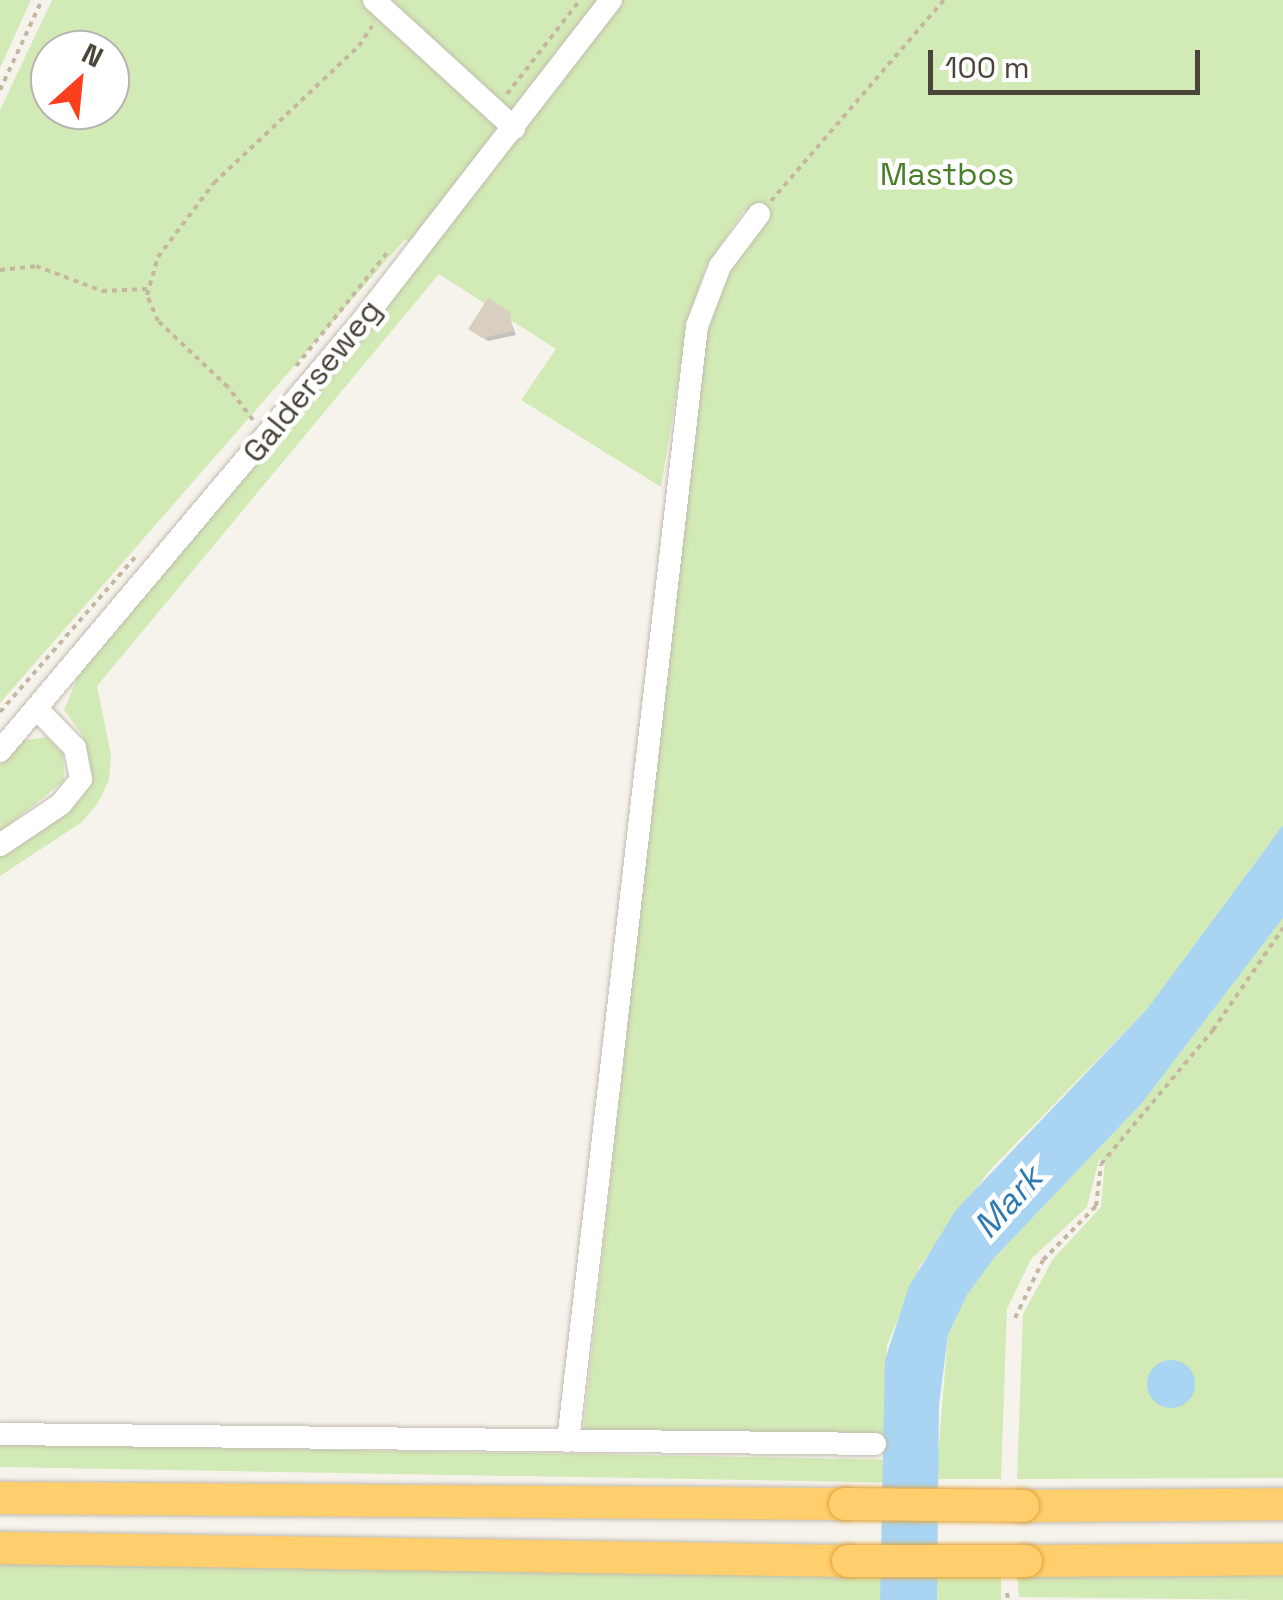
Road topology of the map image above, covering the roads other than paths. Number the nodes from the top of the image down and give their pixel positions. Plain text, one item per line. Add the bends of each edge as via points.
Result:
1 (610, 0) edge
2 (378, 4) edge
3 (514, 128) junction
4 (759, 214) road end
5 (36, 709) junction
6 (0, 751) edge
7 (0, 846) edge
8 (0, 1434) edge
9 (568, 1441) junction
10 (875, 1444) dead end
11 (0, 1498) edge
12 (1283, 1504) edge
13 (0, 1548) edge
14 (1283, 1559) edge

1 - 3 street, Galderseweg
2 - 3 street
3 - 5 street, Galderseweg via 347,340
4 - 9 street via 720,266 697,326
5 - 6 street, Galderseweg
5 - 7 street via 75,748 81,780 61,804
8 - 9 street
9 - 10 street
11 - 12 highway, bridge
13 - 14 highway, bridge via 848,1561

